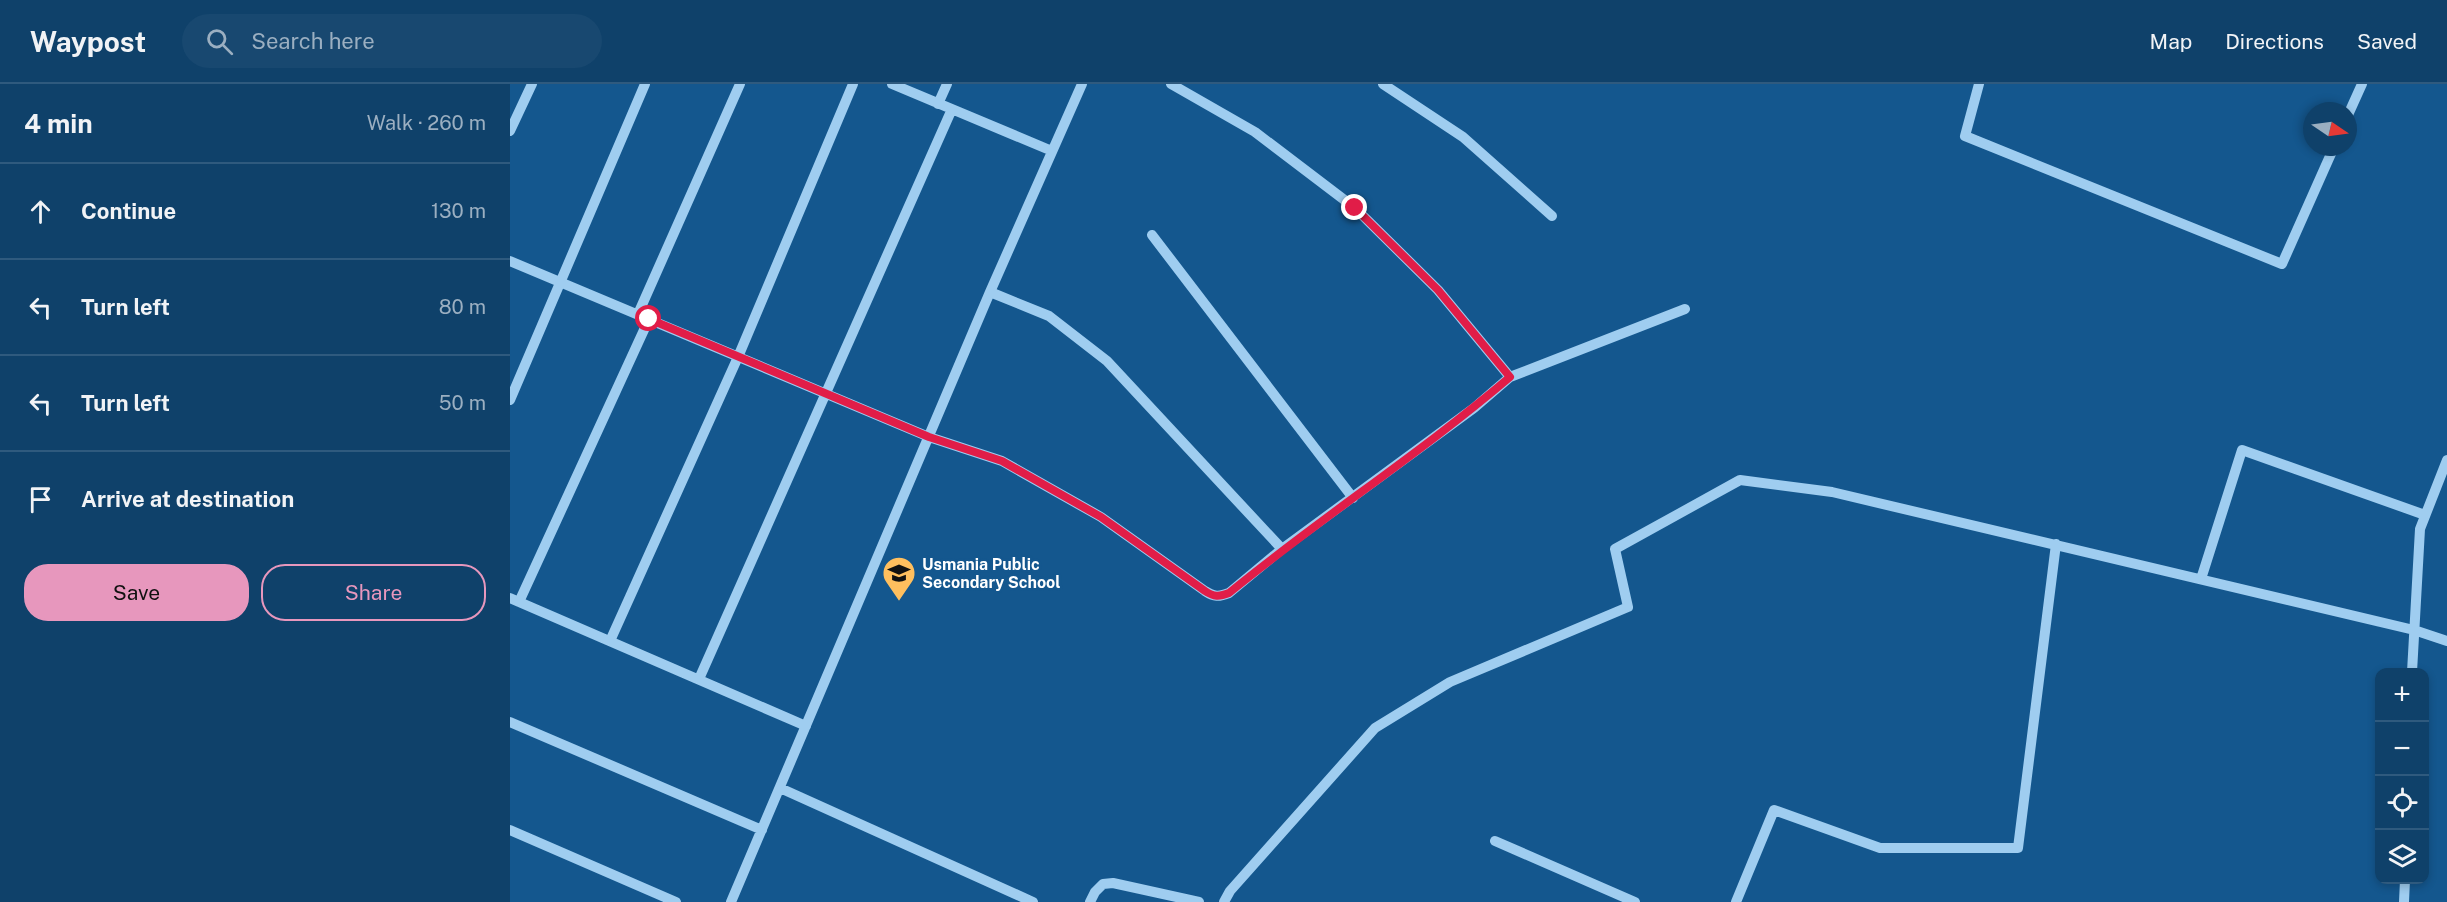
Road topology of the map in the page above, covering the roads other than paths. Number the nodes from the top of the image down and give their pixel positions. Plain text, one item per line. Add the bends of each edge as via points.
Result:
1 (532, 84) edge
2 (645, 84) edge
3 (740, 84) edge
4 (853, 84) edge
5 (892, 84) edge
6 (947, 84) edge
7 (1082, 84) edge
8 (1171, 84) edge
9 (1383, 84) edge
10 (1979, 84) edge
11 (2362, 84) edge
12 (2354, 102) edge
13 (938, 104) junction
14 (952, 109) junction
15 (510, 131) edge
16 (1053, 151) junction
17 (2330, 156) edge
18 (1552, 216) dead end
19 (1152, 235) dead end
20 (510, 261) edge
21 (560, 282) junction
22 (990, 292) junction
23 (1685, 309) dead end
24 (643, 317) junction
25 (738, 357) junction
26 (1510, 377) junction
27 (825, 393) junction
28 (510, 400) edge
29 (929, 437) junction
30 (2447, 460) edge
31 (1353, 498) junction
32 (2425, 515) junction
33 (2056, 544) junction
34 (1282, 549) junction
35 (2201, 579) junction
36 (515, 600) edge
37 (2414, 630) junction
38 (610, 641) junction
39 (2447, 641) edge
40 (2412, 668) edge
41 (699, 679) junction
42 (510, 722) edge
43 (806, 726) junction
44 (780, 788) junction
45 (510, 830) edge
46 (762, 830) junction
47 (1495, 841) dead end
48 (2405, 884) edge
49 (676, 902) edge
50 (731, 902) edge
51 (1033, 902) edge
52 (1090, 902) edge
53 (1199, 902) edge
54 (1224, 902) edge
55 (1635, 902) edge
56 (1736, 902) edge
57 (2404, 902) edge

1 - 15 street
2 - 21 street
3 - 24 street
4 - 25 street
5 - 13 street
6 - 13 street
7 - 16 street
8 - 26 street via 1255,132 1355,208 1438,290
9 - 18 street via 1463,137
10 - 17 street via 1965,136 2282,264
11 - 12 street
13 - 14 street
14 - 16 street
14 - 27 street
16 - 22 street
19 - 31 street
20 - 21 street
21 - 24 street
21 - 28 street
22 - 29 street
22 - 34 street via 1050,316 1107,361
23 - 26 street
24 - 25 street
24 - 36 street
25 - 27 street
25 - 38 street
26 - 31 street
27 - 29 street
27 - 41 street
29 - 34 street via 1002,461 1101,517 1213,596 1229,593
29 - 43 street
30 - 32 street
31 - 34 street
32 - 35 street via 2242,450
32 - 37 street via 2420,529
33 - 35 street
33 - 54 street via 1832,492 1740,480 1615,549 1628,607 1450,682 1375,728
33 - 56 street via 2018,848 1880,848 1774,810
35 - 37 street
36 - 38 street
37 - 39 street
37 - 40 street
38 - 41 street
41 - 43 street
42 - 46 street
43 - 44 street
44 - 46 street
44 - 51 street
45 - 49 street
46 - 50 street
47 - 55 street
48 - 57 street
52 - 53 street via 1103,884 1113,883

